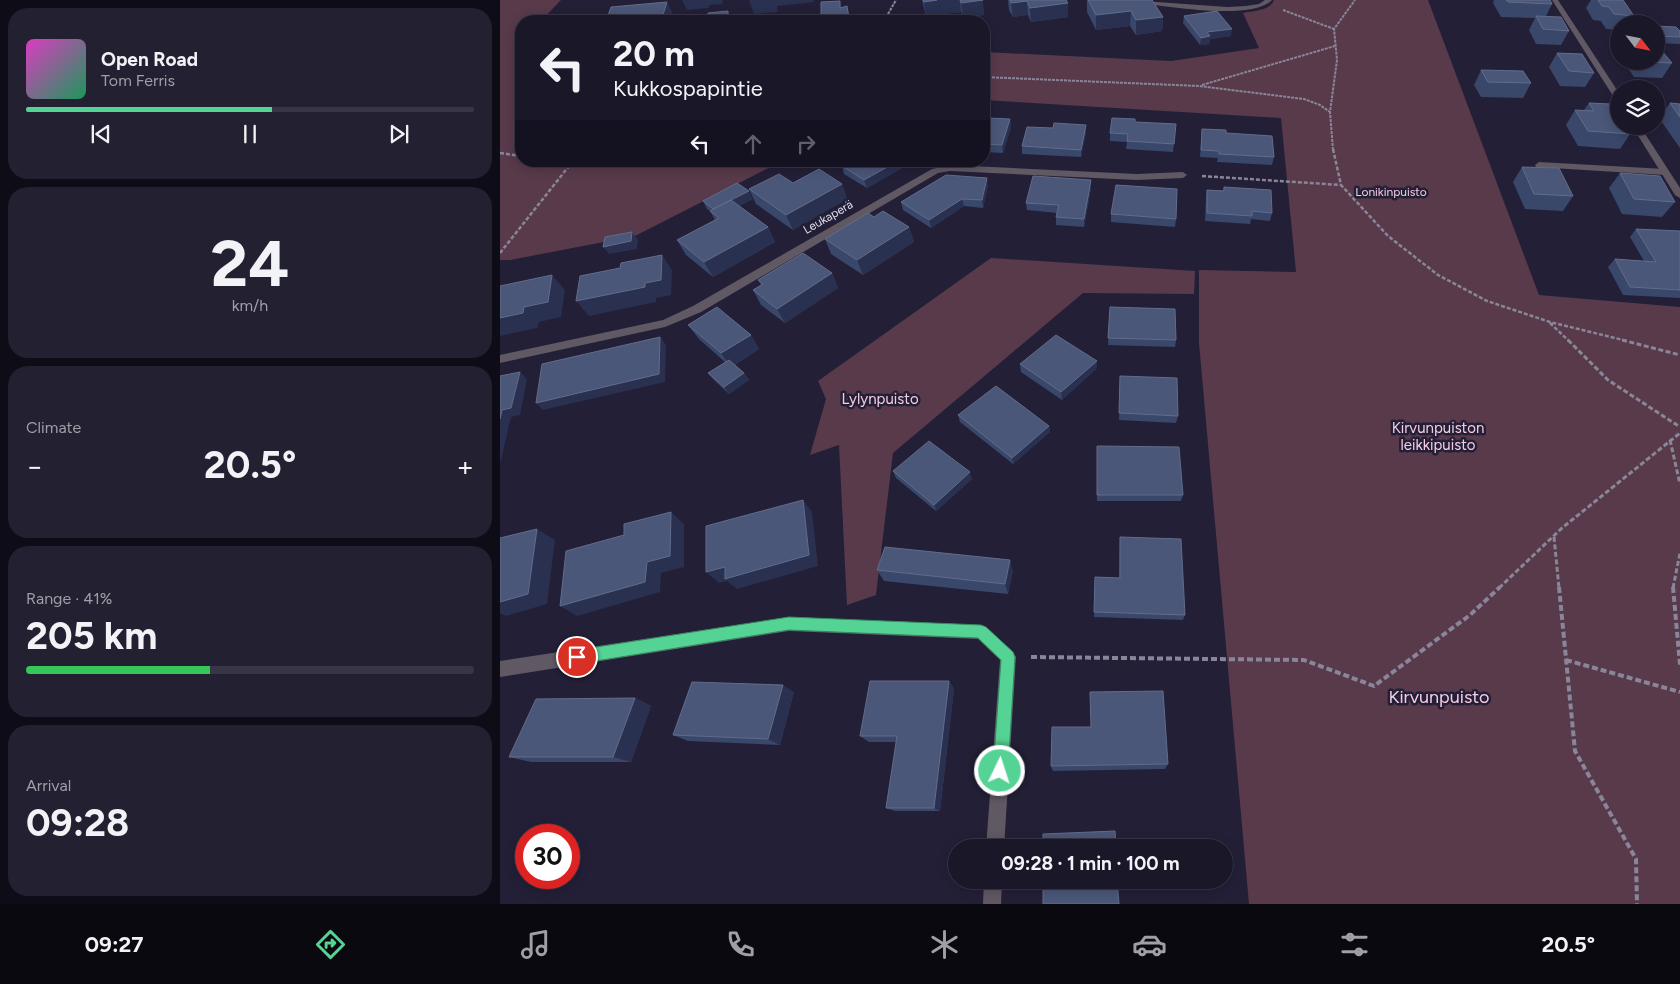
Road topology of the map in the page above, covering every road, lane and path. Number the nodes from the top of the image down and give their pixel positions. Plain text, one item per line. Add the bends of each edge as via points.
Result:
1 (896, 0) edge
2 (1131, 0) edge
3 (1355, 0) edge
4 (1555, 0) edge
5 (1268, 2) edge
6 (887, 15) edge
7 (1334, 29) junction
8 (1335, 46) junction
9 (990, 77) edge
10 (1610, 85) edge
11 (1199, 86) junction
12 (1330, 112) junction
13 (1642, 135) edge
14 (500, 153) edge
15 (515, 155) edge
16 (1539, 165) edge
17 (567, 167) edge
18 (1183, 175) joint
19 (1667, 175) junction
20 (1680, 179) edge
21 (1341, 185) junction
22 (1680, 195) edge
23 (500, 253) edge
24 (1550, 322) junction
25 (1680, 355) edge
26 (500, 359) edge
27 (1680, 427) edge
28 (1680, 433) edge
29 (1670, 440) junction
30 (1680, 484) edge
31 (1554, 536) junction
32 (1680, 553) edge
33 (1008, 657) junction
34 (1566, 660) junction
35 (1680, 665) edge
36 (500, 668) edge
37 (1680, 692) edge
38 (997, 839) edge
39 (993, 889) edge
40 (992, 904) edge
41 (1637, 904) edge

1 - 6 path
2 - 5 street via 1234,10 1261,7
3 - 7 path
4 - 10 street
5 - 7 path
7 - 8 path
8 - 11 path
8 - 12 path via 1337,60
9 - 11 path
11 - 12 path via 1304,99
12 - 21 path via 1331,142
13 - 19 street
14 - 15 path
16 - 19 street
17 - 23 path
18 - 21 path
18 - 26 street, Leukaperä via 1137,177 950,168 936,171 673,320
19 - 20 street
19 - 22 street
21 - 24 path via 1388,236 1438,274 1487,301
24 - 25 path
24 - 27 path via 1608,380
28 - 29 path
29 - 30 path
29 - 31 path
31 - 33 path via 1470,615 1374,686 1304,660
31 - 34 path
32 - 35 path via 1673,587
33 - 36 street via 981,632 789,624
33 - 38 street
34 - 37 path
34 - 41 path via 1575,750 1636,859
39 - 40 street

